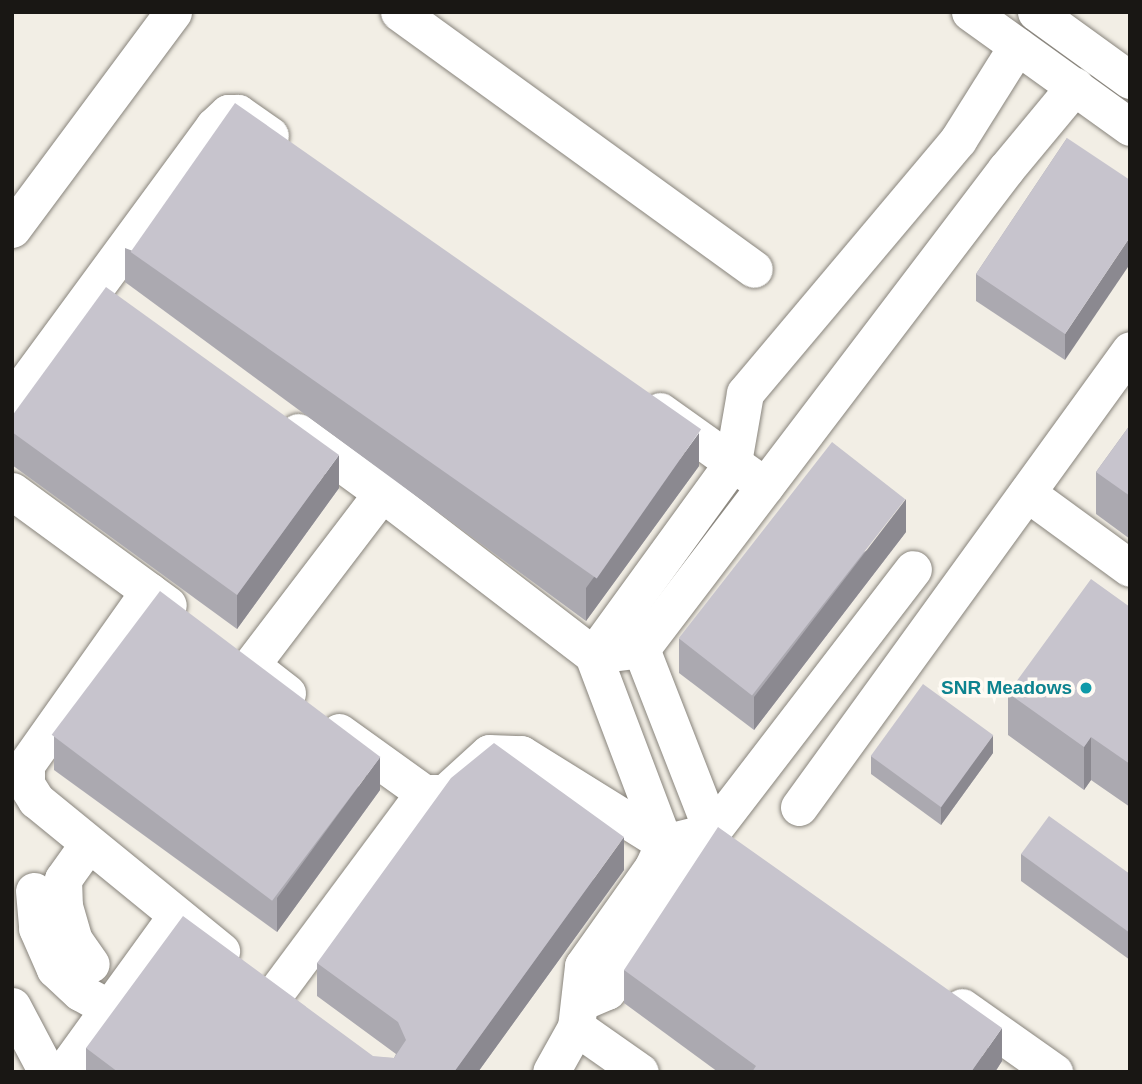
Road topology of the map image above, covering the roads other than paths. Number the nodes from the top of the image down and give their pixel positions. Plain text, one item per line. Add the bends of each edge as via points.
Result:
1 (173, 12) edge
2 (399, 12) edge
3 (970, 12) edge
4 (1036, 12) edge
5 (1017, 46) junction
6 (1130, 80) edge
7 (1075, 86) junction
8 (1130, 127) edge
9 (299, 156) edge
10 (24, 188) edge
11 (12, 229) edge
12 (754, 269) dead end
13 (95, 286) junction
14 (128, 310) edge
15 (1130, 350) edge
16 (630, 390) edge
17 (12, 401) edge
18 (272, 413) edge
19 (733, 463) junction
20 (765, 486) junction
21 (12, 491) edge
22 (382, 493) junction
23 (1027, 493) junction
24 (1130, 568) edge
25 (913, 569) dead end
26 (149, 591) junction
27 (641, 649) junction
28 (593, 655) junction
29 (251, 665) junction
30 (424, 793) junction
31 (799, 807) dead end
32 (712, 831) junction
33 (664, 843) junction
34 (88, 844) junction
35 (746, 855) edge
36 (34, 891) dead end
37 (175, 917) junction
38 (91, 964) dead end
39 (929, 984) edge
40 (276, 992) junction
41 (12, 1006) edge
42 (110, 1008) junction
43 (578, 1015) junction
44 (309, 1016) edge
45 (47, 1072) edge
46 (63, 1072) edge
47 (551, 1072) edge
48 (603, 1072) edge
49 (640, 1072) edge
50 (1055, 1072) edge

1 - 10 street
2 - 12 street
3 - 5 street
4 - 6 street
5 - 7 street
5 - 19 street via 958,141 746,393
7 - 8 street
7 - 20 street via 1006,169
9 - 13 street via 238,113 228,113 187,160
10 - 11 street
13 - 14 street
13 - 17 street
15 - 23 street
16 - 19 street
18 - 22 street
19 - 20 street
19 - 28 street
20 - 27 street
21 - 26 street
22 - 28 street
22 - 29 street
23 - 24 street
23 - 31 street
25 - 32 street
26 - 29 street
26 - 34 street via 26,765 26,784 36,800
27 - 28 street
27 - 32 street
28 - 33 street
29 - 30 street
30 - 33 street via 445,793 489,753 521,754
30 - 40 street
32 - 33 street
32 - 35 street
32 - 43 street via 607,991
33 - 43 street via 653,867 583,967
34 - 37 street
34 - 38 street via 63,879 64,905 74,940
36 - 42 street via 37,928 55,970 80,992
37 - 40 street
37 - 42 street
39 - 50 street
40 - 44 street
41 - 45 street
42 - 46 street
43 - 47 street
43 - 48 street
43 - 49 street

